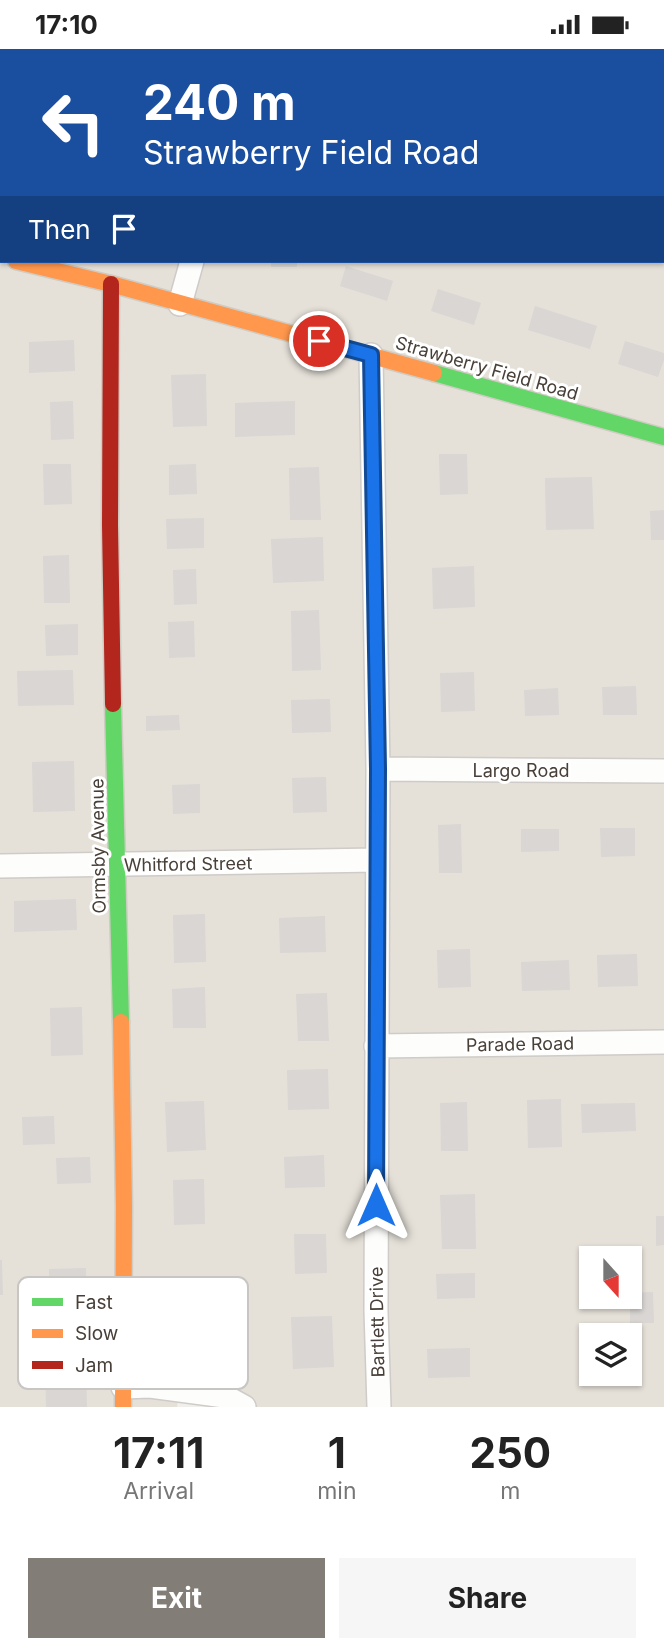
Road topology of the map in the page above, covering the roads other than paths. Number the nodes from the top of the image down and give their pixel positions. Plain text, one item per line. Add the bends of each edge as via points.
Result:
1 (23, 263) edge
2 (191, 263) edge
3 (111, 284) junction
4 (180, 304) junction
5 (371, 355) junction
6 (664, 436) edge
7 (378, 769) junction
8 (664, 771) edge
9 (377, 860) junction
10 (118, 865) junction
11 (0, 866) edge
12 (664, 1042) edge
13 (376, 1045) junction
14 (123, 1277) edge
15 (143, 1389) edge
16 (172, 1389) edge
17 (123, 1397) edge
18 (244, 1407) edge
19 (379, 1407) edge

1 - 3 street, Strawberry Field Road
2 - 4 street
3 - 4 street, Strawberry Field Road
3 - 10 street, Ormsby Avenue via 111,604
4 - 5 street, Strawberry Field Road
5 - 6 street, Strawberry Field Road
5 - 7 street, Bartlett Drive
7 - 8 street, Largo Road
7 - 9 street, Bartlett Drive
9 - 10 street, Whitford Street
9 - 13 street, Bartlett Drive
10 - 11 street, Whitford Street
10 - 14 street, Ormsby Avenue
12 - 13 street, Parade Road
13 - 19 street, Bartlett Drive
15 - 17 street
16 - 18 street via 224,1396

